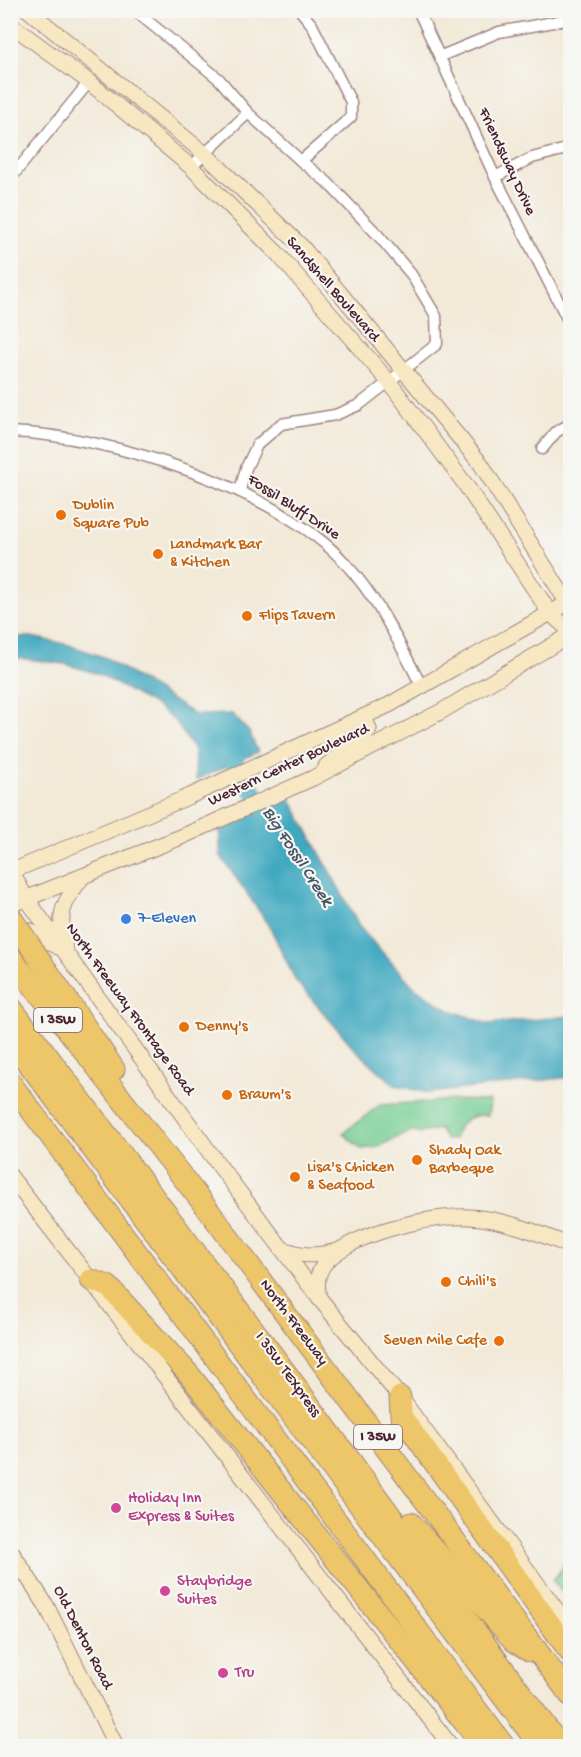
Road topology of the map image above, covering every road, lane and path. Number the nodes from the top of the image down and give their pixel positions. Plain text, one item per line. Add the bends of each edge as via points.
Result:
1 (28, 10) edge
2 (135, 10) edge
3 (300, 10) edge
4 (418, 10) edge
5 (550, 16) edge
6 (570, 19) edge
7 (10, 24) edge
8 (441, 56) junction
9 (89, 82) junction
10 (248, 113) junction
11 (570, 148) edge
12 (205, 154) junction
13 (10, 159) edge
14 (301, 161) junction
15 (21, 166) junction
16 (191, 167) junction
17 (495, 177) junction
18 (10, 179) edge
19 (570, 324) edge
20 (404, 372) junction
21 (390, 383) junction
22 (570, 424) edge
23 (10, 432) edge
24 (542, 449) dead end
25 (240, 490) junction
26 (569, 604) edge
27 (550, 613) junction
28 (570, 633) edge
29 (422, 687) junction
30 (364, 717) junction
31 (313, 778) junction
32 (11, 871) edge
33 (83, 876) junction
34 (26, 898) junction
35 (10, 905) edge
36 (10, 916) edge
37 (10, 930) edge
38 (66, 951) junction
39 (14, 961) edge
40 (10, 1006) edge
41 (10, 1039) edge
42 (10, 1082) edge
43 (10, 1102) edge
44 (60, 1149) junction
45 (10, 1176) edge
46 (209, 1211) junction
47 (570, 1246) edge
48 (283, 1249) junction
49 (343, 1249) junction
50 (91, 1280) junction
51 (319, 1298) junction
52 (275, 1359) junction
53 (400, 1397) junction
54 (10, 1550) edge
55 (570, 1628) edge
56 (570, 1652) edge
57 (548, 1663) junction
58 (570, 1695) edge
59 (116, 1746) edge
60 (451, 1746) edge
61 (483, 1746) edge
62 (504, 1746) edge
63 (540, 1746) edge
64 (560, 1746) edge

1 - 12 main road, Sandshell Boulevard
2 - 10 street via 219,79
3 - 14 street via 312,25 351,102 351,117
4 - 8 street, Friendsway Drive
5 - 6 street
5 - 8 street
7 - 9 main road, Sandshell Boulevard
8 - 17 street, Friendsway Drive
9 - 15 street
9 - 16 main road, Sandshell Boulevard
10 - 12 street
10 - 14 street
11 - 17 street via 532,158
12 - 16 street
12 - 20 main road, Sandshell Boulevard via 302,248
13 - 15 street
14 - 20 street via 377,234 411,274 436,316 436,344
15 - 18 street
16 - 21 main road, Sandshell Boulevard via 278,254
17 - 19 street, Friendsway Drive
20 - 21 street
20 - 26 main road, Sandshell Boulevard via 481,464
21 - 25 street via 347,411 281,424 257,445
21 - 27 main road, Sandshell Boulevard via 465,484
22 - 24 street via 556,432
23 - 25 street, Fossil Bluff Drive via 101,444
25 - 29 street, Fossil Bluff Drive via 321,541 344,561 381,608
26 - 27 main road, Western Center Boulevard
27 - 28 main road, Sandshell Boulevard
27 - 29 main road, Western Center Boulevard
28 - 31 main road, Western Center Boulevard via 442,711
29 - 30 main road, Western Center Boulevard
30 - 31 main road via 367,734 341,751
30 - 32 main road, Western Center Boulevard
31 - 33 main road, Western Center Boulevard
32 - 34 main road
33 - 34 main road, Western Center Boulevard
33 - 38 main road via 65,901 60,920
34 - 35 main road, Western Center Boulevard
34 - 38 main road, North Freeway Frontage Road
36 - 46 highway, bridge via 113,1069 195,1178
37 - 38 main road via 31,931
38 - 48 main road, North Freeway Frontage Road
39 - 46 highway, North Freeway / I 35W
40 - 52 highway, I 35W TEXpress
41 - 63 highway, I 35W TEXpress
42 - 44 highway
43 - 44 highway via 39,1135
44 - 62 highway
45 - 50 main road
46 - 57 highway, North Freeway / I 35W
47 - 49 main road via 532,1231 471,1217 404,1224
48 - 49 main road via 314,1256
48 - 51 main road
49 - 51 main road via 320,1271
50 - 60 main road
50 - 61 highway via 108,1286 188,1373
51 - 53 main road
52 - 57 highway via 514,1641
52 - 64 highway, I 35W TEXpress
53 - 55 main road
53 - 56 highway via 401,1416
54 - 59 main road, Old Denton Road via 46,1605
57 - 58 highway, North Freeway / I 35W

